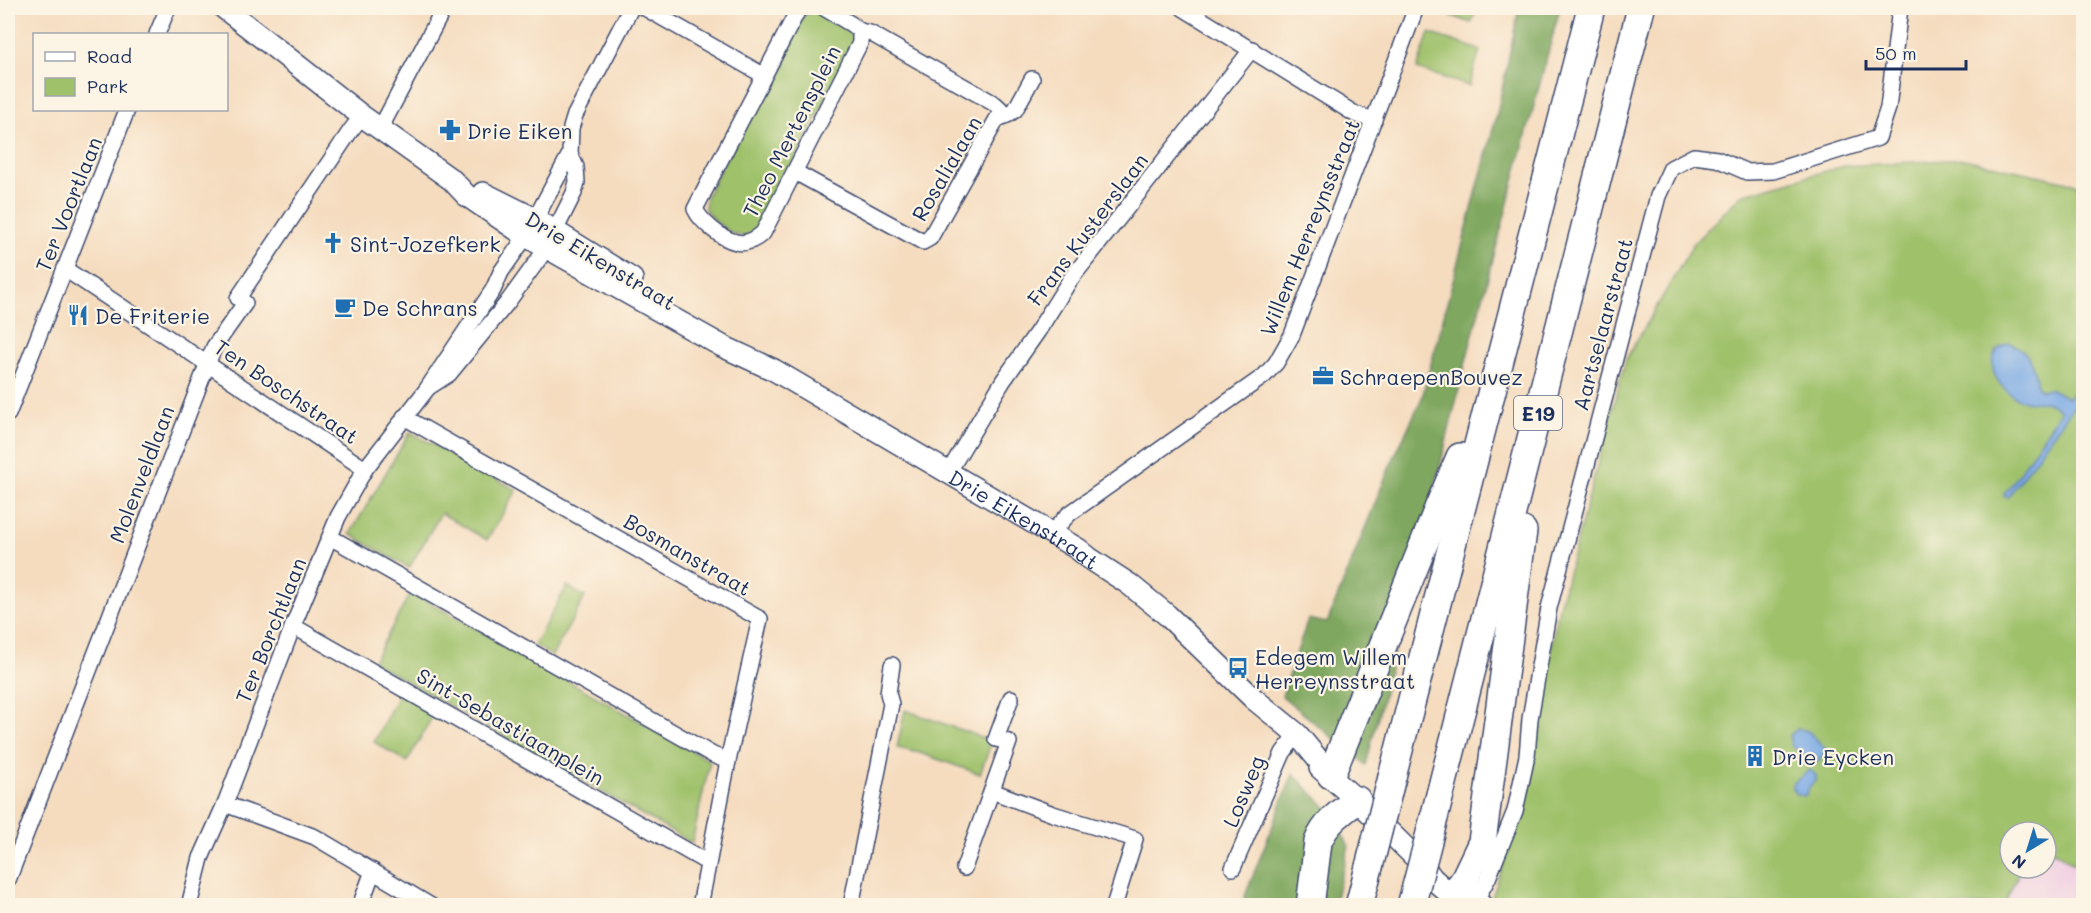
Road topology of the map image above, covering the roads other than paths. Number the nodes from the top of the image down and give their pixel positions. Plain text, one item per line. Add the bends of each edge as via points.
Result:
1 (168, 8) edge
2 (224, 8) edge
3 (444, 8) edge
4 (631, 8) edge
5 (645, 8) edge
6 (802, 8) edge
7 (824, 8) edge
8 (1183, 8) edge
9 (1416, 8) edge
10 (1590, 8) edge
11 (1641, 8) edge
12 (1900, 8) edge
13 (860, 32) junction
14 (157, 33) edge
15 (1252, 49) junction
16 (763, 75) junction
17 (1032, 79) dead end
18 (127, 111) edge
19 (1007, 115) junction
20 (362, 116) junction
21 (1374, 120) junction
22 (380, 129) junction
23 (570, 154) junction
24 (795, 172) junction
25 (531, 227) junction
26 (551, 240) junction
27 (64, 269) junction
28 (207, 363) junction
29 (1492, 385) junction
30 (427, 389) junction
31 (8, 414) edge
32 (1538, 414) junction
33 (404, 417) junction
34 (366, 469) junction
35 (948, 473) junction
36 (1050, 534) junction
37 (330, 537) junction
38 (293, 626) junction
39 (892, 665) dead end
40 (1011, 698) dead end
41 (1292, 739) junction
42 (728, 761) junction
43 (1331, 775) junction
44 (993, 791) junction
45 (1357, 800) junction
46 (225, 804) junction
47 (708, 862) junction
48 (964, 868) dead end
49 (1233, 868) dead end
50 (373, 871) junction
51 (8, 880) edge
52 (1467, 899) edge
53 (189, 906) edge
54 (360, 906) edge
55 (431, 906) edge
56 (700, 906) edge
57 (851, 906) edge
58 (1114, 906) edge
59 (1310, 906) edge
60 (1359, 906) edge
61 (1411, 906) edge

1 - 14 street
2 - 20 street, Drie Eikenstraat
3 - 22 street
4 - 23 street via 575,115
5 - 16 street
6 - 16 street, Theo Mertensplein
7 - 13 street, Theo Mertensplein
8 - 15 street
9 - 21 street, Willem Herreynsstraat
10 - 29 highway, E19
11 - 32 highway, E19
12 - 52 street, Aartselaarstraat via 1888,108 1878,138 1773,171 1747,172 1717,159 1694,156 1671,168 1658,196 1549,608 1515,811 1488,878
13 - 19 street, Rosalialaan via 870,33 995,104
13 - 24 street, Theo Mertensplein via 860,43
15 - 21 street via 1355,114
15 - 35 street, Frans Kusterslaan via 1070,280
16 - 24 street, Theo Mertensplein via 695,209 701,220 721,235 737,243 753,241 763,233
17 - 19 street, Rosalialaan via 1015,110
18 - 27 street, Ter Voortlaan
19 - 24 street, Rosalialaan via 997,119 930,238 923,242
20 - 22 street, Drie Eikenstraat
20 - 28 street, Molenveldlaan via 238,298 245,303
21 - 36 street, Willem Herreynsstraat via 1292,335 1276,363 1203,421 1069,514
22 - 25 street, Drie Eikenstraat via 452,180 471,186
23 - 25 street, Ter Borchtlaan
23 - 26 street, Ter Borchtlaan via 577,182
25 - 26 street, Drie Eikenstraat
25 - 30 street, Ter Borchtlaan
26 - 30 street, Ter Borchtlaan via 507,303 449,374
26 - 35 street, Drie Eikenstraat via 617,270 723,332 774,370
27 - 28 street, Ten Boschstraat
27 - 31 street, Ter Voortlaan
28 - 34 street, Ten Boschstraat
28 - 51 street, Molenveldlaan
29 - 43 highway
29 - 60 highway, E19, bridge
30 - 33 street, Ter Borchtlaan
32 - 52 highway via 1482,842
32 - 61 highway, E19, bridge
33 - 34 street, Ter Borchtlaan
33 - 42 street, Bosmanstraat via 760,619
34 - 37 street, Ter Borchtlaan
35 - 36 street, Drie Eikenstraat
36 - 41 street, Drie Eikenstraat via 1130,584 1167,615
37 - 38 street, Ter Borchtlaan
37 - 42 street
38 - 46 street, Ter Borchtlaan
38 - 47 street, Sint-Sebastiaanplein
39 - 57 street via 888,693 891,704
40 - 44 street via 996,738 1009,742
41 - 43 street, Drie Eikenstraat
41 - 49 street, Losweg
42 - 47 street, Bosmanstraat
43 - 45 street, Drie Eikenstraat
44 - 48 street
44 - 58 street via 1135,839
45 - 52 street, Drie Eikenstraat via 1423,865 1437,869
45 - 59 highway via 1321,832
46 - 50 street via 315,837
46 - 53 street, Ter Borchtlaan via 201,858
47 - 56 street, Bosmanstraat
50 - 54 street
50 - 55 street

